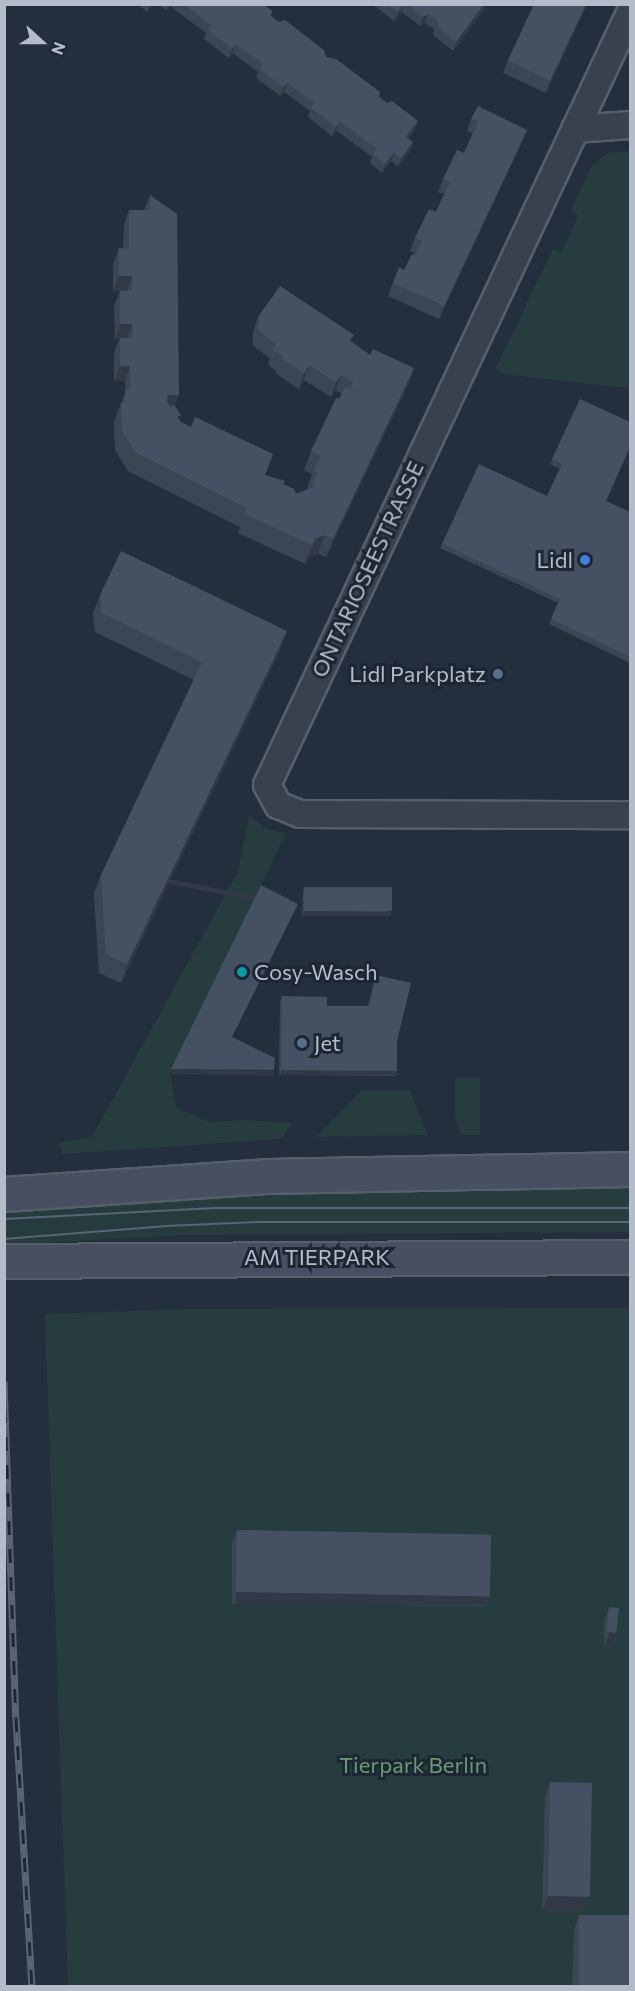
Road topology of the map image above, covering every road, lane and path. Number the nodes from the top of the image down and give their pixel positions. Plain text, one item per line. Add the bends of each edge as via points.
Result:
1 (630, 13) edge
2 (630, 125) edge
3 (575, 129) junction
4 (630, 815) edge
5 (630, 1169) edge
6 (4, 1194) edge
7 (630, 1257) edge
8 (4, 1261) edge

1 - 3 street, ONTARIOSEESTRASSE
2 - 3 street
3 - 4 street, ONTARIOSEESTRASSE via 267,785 278,805 300,814
5 - 6 main road via 269,1176
7 - 8 main road, AM TIERPARK

